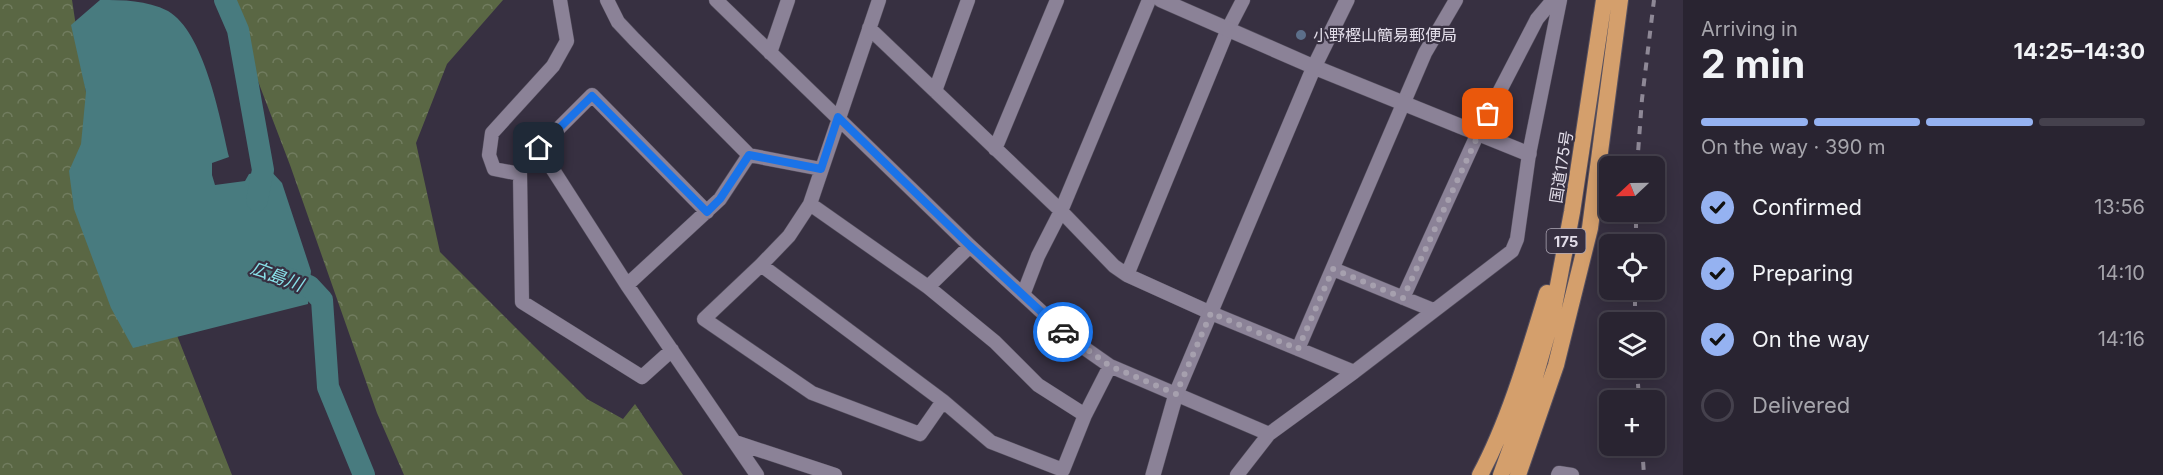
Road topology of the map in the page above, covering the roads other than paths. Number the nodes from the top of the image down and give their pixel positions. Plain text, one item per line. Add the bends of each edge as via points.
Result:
1 (560, 0) edge
2 (607, 0) edge
3 (716, 0) edge
4 (788, 0) edge
5 (879, 0) edge
6 (968, 0) edge
7 (1057, 0) edge
8 (1149, 0) edge
9 (1161, 0) edge
10 (1243, 0) edge
11 (1347, 0) edge
12 (1456, 0) edge
13 (1553, 0) edge
14 (1560, 0) edge
15 (1604, 0) edge
16 (1620, 0) edge
17 (869, 28) junction
18 (1228, 29) junction
19 (770, 52) junction
20 (1314, 67) junction
21 (935, 91) junction
22 (1405, 104) junction
23 (838, 117) junction
24 (1478, 133) junction
25 (995, 149) junction
26 (1529, 154) junction
27 (749, 155) junction
28 (821, 169) junction
29 (810, 204) junction
30 (1061, 211) junction
31 (707, 212) junction
32 (1572, 212) junction
33 (970, 246) junction
34 (761, 265) junction
35 (1333, 269) junction
36 (1127, 275) junction
37 (627, 285) junction
38 (928, 287) junction
39 (1023, 295) junction
40 (1403, 298) junction
41 (1434, 310) junction
42 (1211, 313) junction
43 (1298, 349) junction
44 (672, 350) junction
45 (1110, 366) junction
46 (1354, 372) junction
47 (1176, 394) junction
48 (943, 401) junction
49 (1085, 415) junction
50 (1269, 434) junction
51 (735, 442) junction
52 (757, 475) edge
53 (835, 475) edge
54 (1153, 475) edge
55 (1237, 475) edge
56 (1480, 475) edge
57 (1501, 475) edge
58 (1518, 475) edge
59 (1558, 475) edge
60 (1572, 475) edge

1 - 44 street via 567,41 553,66 492,133 489,155 494,169 520,174 522,302 642,378
2 - 27 street via 618,22 633,39
3 - 19 street
4 - 19 street
5 - 17 street
6 - 21 street
7 - 25 street
8 - 30 street
9 - 18 street
10 - 18 street
11 - 20 street
12 - 22 street via 1425,53
13 - 24 street via 1537,19
14 - 26 street
15 - 32 highway, 国道175号 / 175
16 - 58 highway, 175 via 1590,228 1556,365
17 - 21 street
17 - 23 street
18 - 20 street
18 - 36 street
19 - 23 street
20 - 22 street
20 - 42 street
21 - 25 street
22 - 24 street
22 - 35 street
23 - 28 street
23 - 33 street
24 - 26 street
24 - 40 street
25 - 30 street
26 - 41 street via 1517,239 1512,250
27 - 28 street
27 - 31 street
28 - 29 street
29 - 34 street via 789,236
29 - 38 street
30 - 36 street
30 - 39 street
31 - 37 street
31 - 37 street via 592,96 539,148
32 - 56 highway via 1529,355
32 - 57 highway, 国道175号 / 175 via 1552,317
33 - 38 street
33 - 39 street
34 - 48 street
34 - 48 street via 704,319 812,393 920,434
35 - 40 street
35 - 43 street
36 - 42 street
37 - 44 street
38 - 49 street via 995,342 1038,385
39 - 45 street
40 - 41 street
41 - 46 street
42 - 43 street
42 - 47 street
43 - 46 street
44 - 51 street
45 - 47 street
45 - 49 street
46 - 50 street
47 - 50 street
47 - 54 street
48 - 49 street via 991,442 1063,471
50 - 55 street
51 - 52 street
51 - 53 street
59 - 60 street

